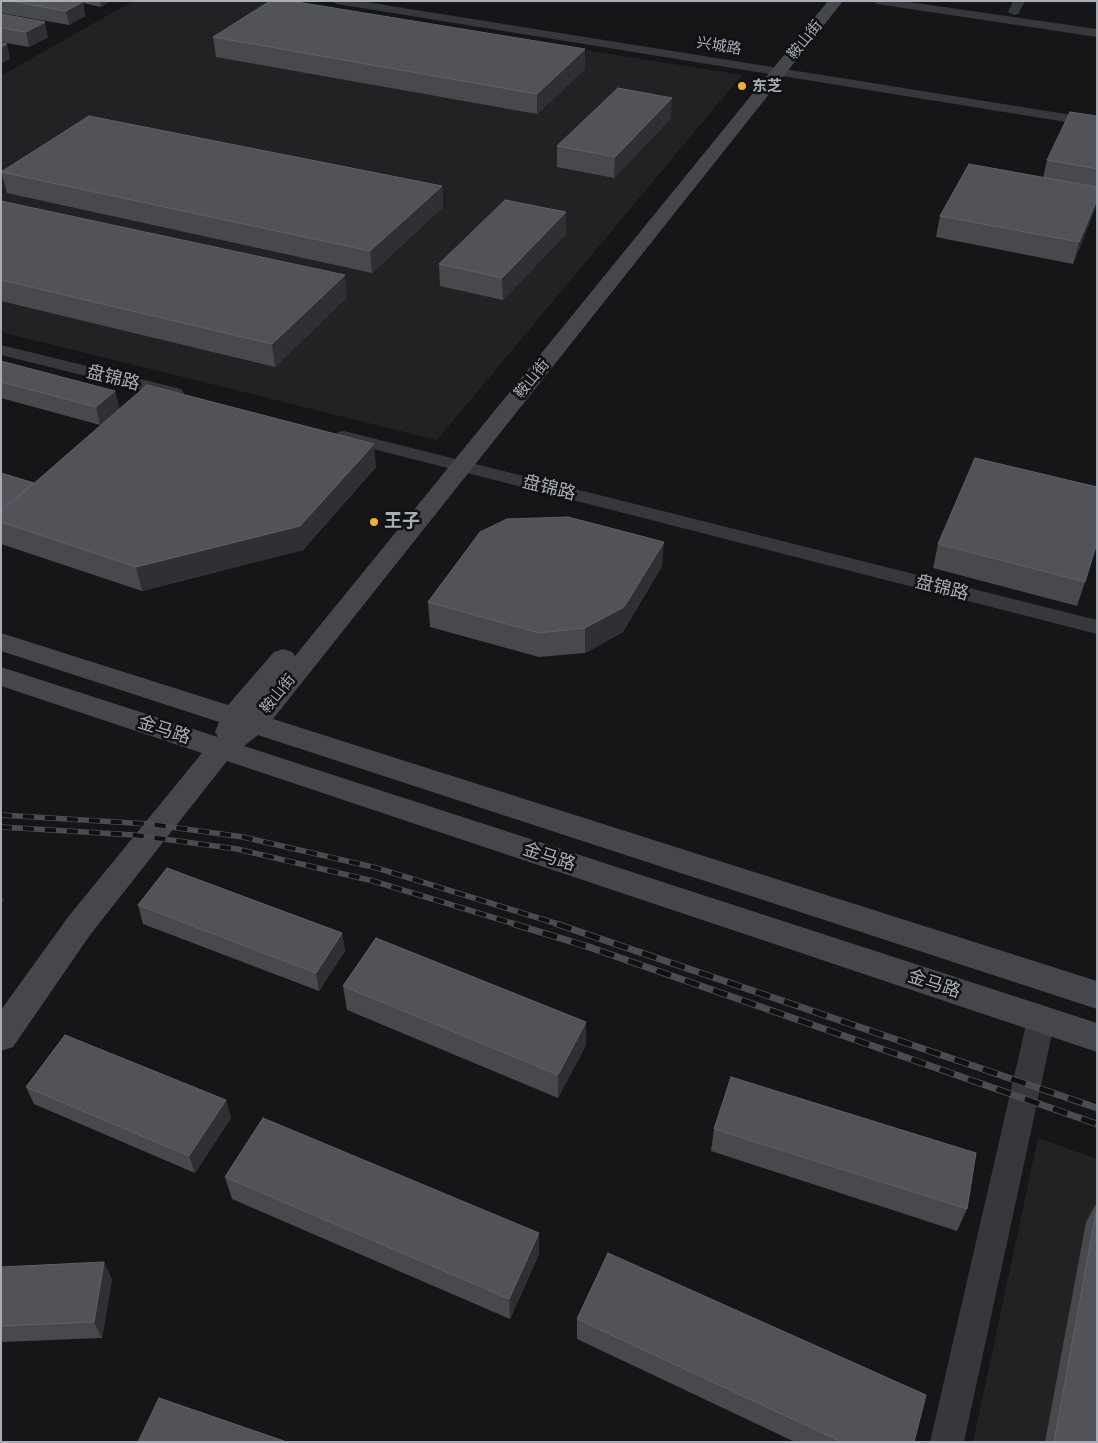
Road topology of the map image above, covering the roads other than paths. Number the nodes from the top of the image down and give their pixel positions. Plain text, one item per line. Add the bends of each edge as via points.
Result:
1 (337, 1) edge
2 (823, 1) edge
3 (836, 1) edge
4 (877, 1) edge
5 (1097, 33) edge
6 (773, 71) junction
7 (1097, 123) edge
8 (1, 350) edge
9 (195, 399) edge
10 (331, 433) edge
11 (453, 464) junction
12 (1097, 627) edge
13 (1, 642) edge
14 (1, 676) edge
15 (245, 720) junction
16 (221, 749) junction
17 (1097, 995) edge
18 (1041, 1020) junction
19 (1, 1037) edge
20 (1097, 1038) edge
21 (947, 1442) edge

1 - 6 street, 兴城路
2 - 6 street, 鞍山街
3 - 6 street, 鞍山街
4 - 5 street
6 - 7 street, 兴城路
6 - 11 street, 鞍山街
8 - 9 street, 盘锦路
10 - 11 street, 盘锦路
11 - 12 street, 盘锦路
11 - 15 street, 鞍山街
13 - 15 street, 金马路
14 - 16 street, 金马路
15 - 16 street, 鞍山街
15 - 17 street, 金马路
16 - 18 street, 金马路
16 - 19 street, 鞍山街 via 79,926
18 - 20 street, 金马路
18 - 21 street

